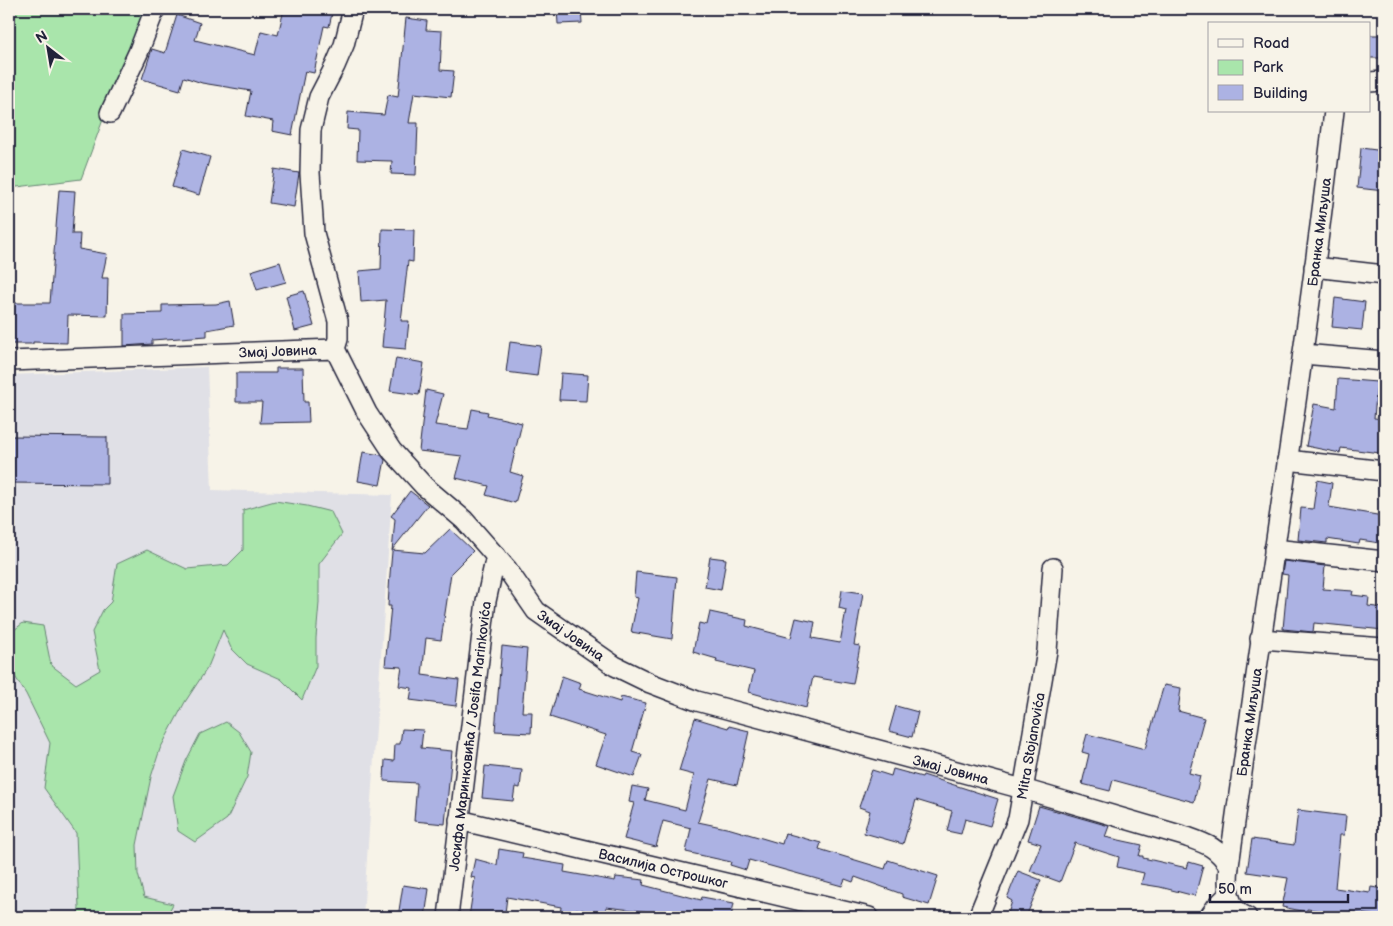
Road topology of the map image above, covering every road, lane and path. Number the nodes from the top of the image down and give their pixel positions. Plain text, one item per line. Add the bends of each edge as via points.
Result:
1 (155, 9) edge
2 (353, 9) edge
3 (1384, 81) edge
4 (1370, 82) edge
5 (1334, 112) edge
6 (110, 113) dead end
7 (1314, 267) junction
8 (1384, 275) edge
9 (336, 349) junction
10 (1303, 354) junction
11 (9, 361) edge
12 (1384, 362) edge
13 (1287, 460) junction
14 (1384, 471) edge
15 (1274, 549) junction
16 (496, 556) junction
17 (1384, 561) edge
18 (1052, 568) dead end
19 (1260, 639) junction
20 (1384, 648) edge
21 (1023, 789) junction
22 (458, 820) junction
23 (1229, 866) junction
24 (1229, 894) junction
25 (448, 917) edge
26 (869, 917) edge
27 (978, 917) edge
28 (1209, 917) edge
29 (1247, 917) edge

1 - 6 street
2 - 9 street via 344,45 319,97 311,130 314,233 338,321
3 - 4 street
5 - 7 street, Бранка Миљуша
7 - 8 street
7 - 10 street, Бранка Миљуша
9 - 11 street, Змај Јовина
9 - 16 street, Змај Јовина via 367,413 392,451 424,486 464,520
10 - 12 street
10 - 13 street, Бранка Миљуша
13 - 14 street
13 - 15 street, Бранка Миљуша
15 - 17 street
15 - 19 street, Бранка Миљуша
16 - 21 street, Змај Јовина via 536,611 615,666 650,683 697,701
16 - 22 street, Јосифа Маринковића / Josifa Marinkovića via 486,601
18 - 21 street, Mitra Stojanovića via 1047,651
19 - 20 street
19 - 23 street, Бранка Миљуша
21 - 23 street, Змај Јовина via 1209,845 1222,854
21 - 27 street, Mitra Stojanovića via 1018,819
22 - 25 street, Јосифа Маринковића / Josifa Marinkovića
22 - 26 street, Василија Острошког
23 - 24 street, Бранка Миљуша
24 - 28 street
24 - 29 street via 1235,908

